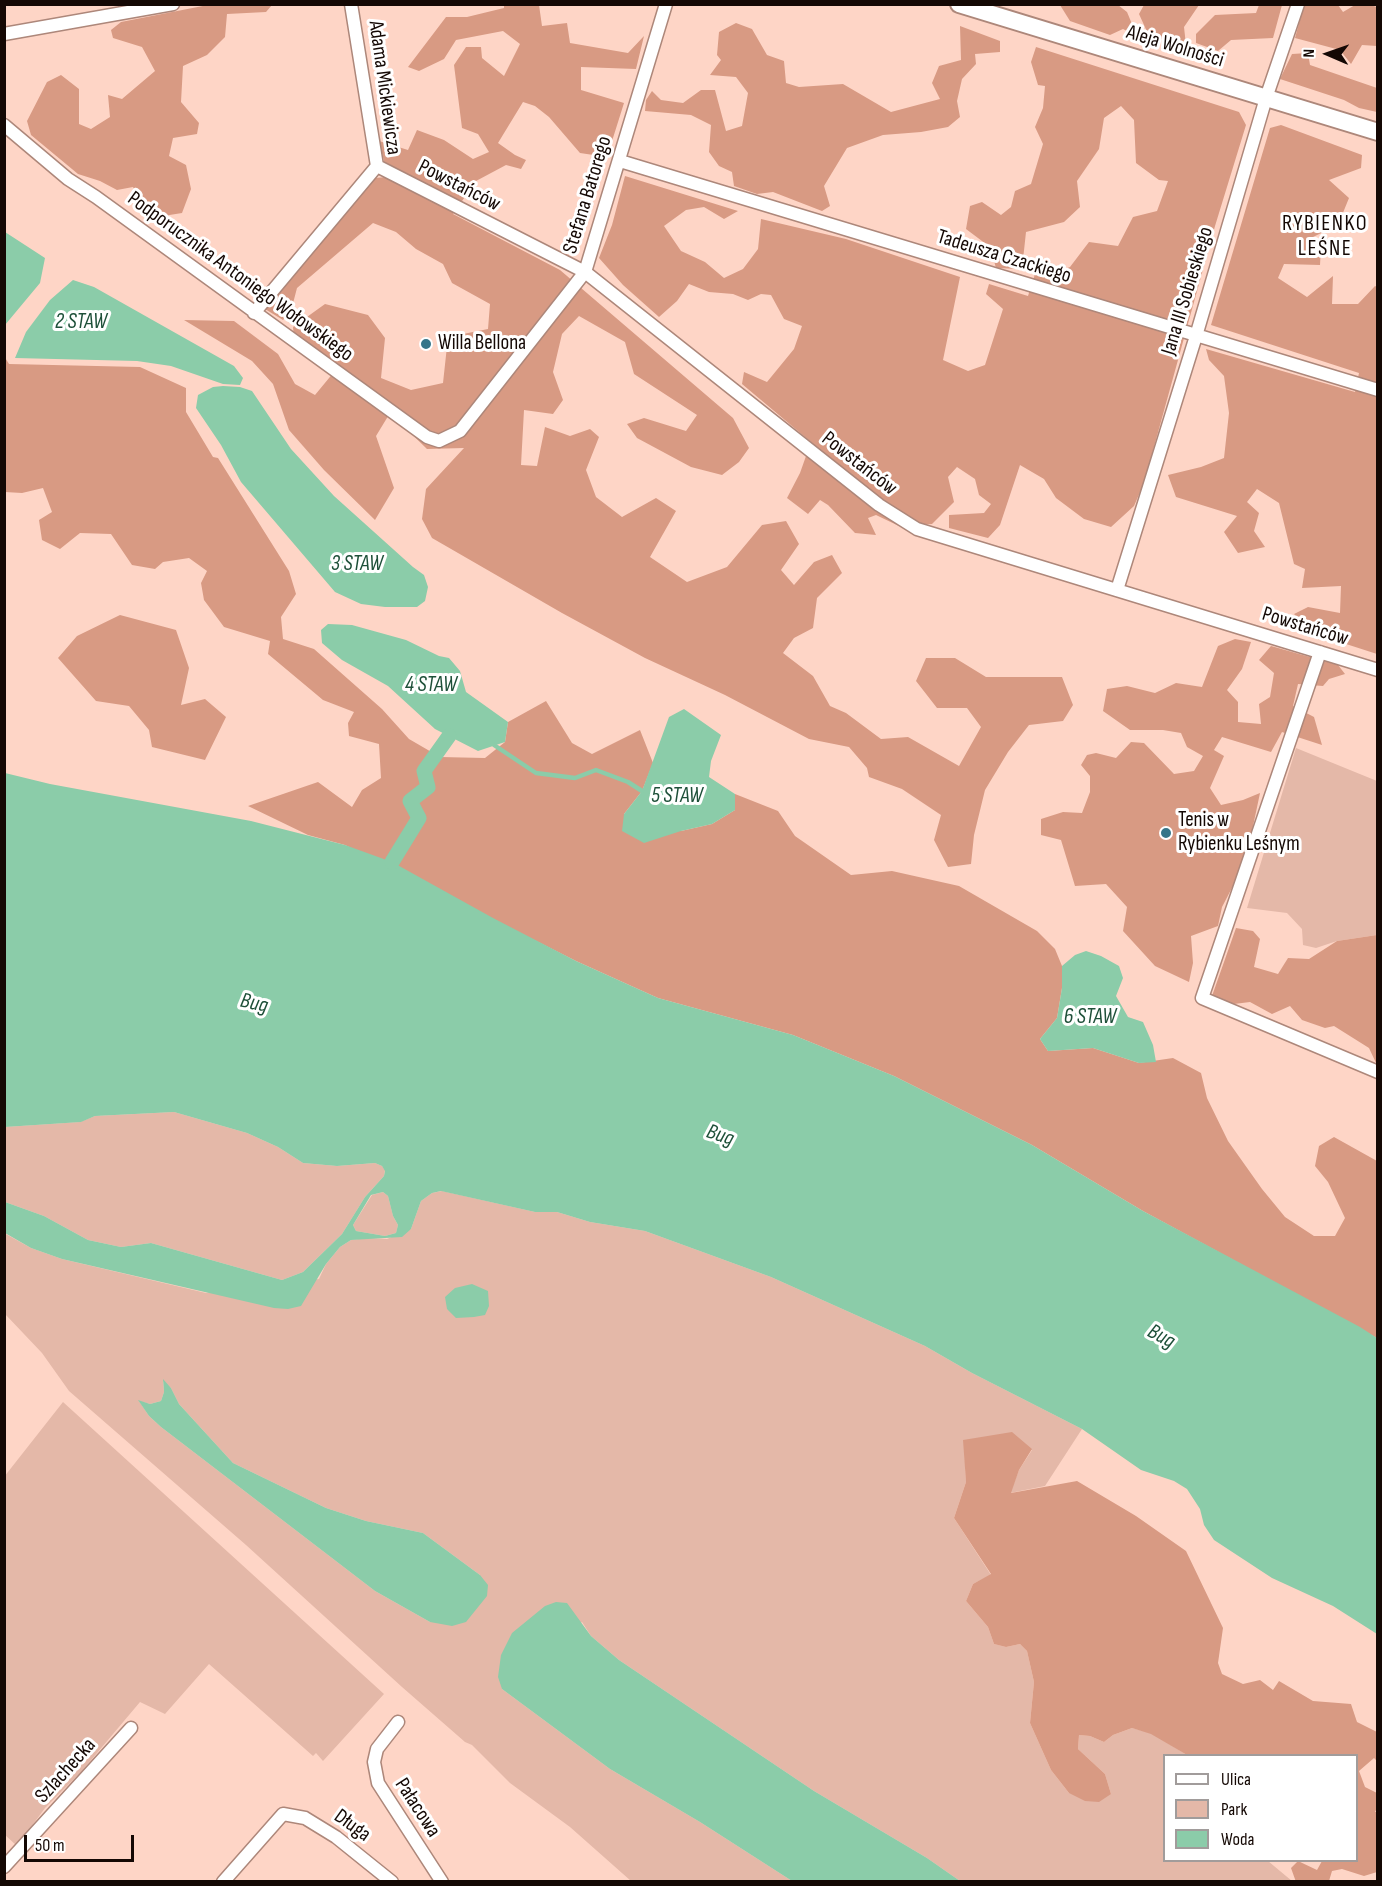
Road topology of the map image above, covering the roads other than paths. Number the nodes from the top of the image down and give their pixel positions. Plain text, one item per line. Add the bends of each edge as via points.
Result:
1 (173, 4) edge
2 (351, 4) edge
3 (666, 4) edge
4 (959, 4) edge
5 (1298, 4) edge
6 (4, 34) edge
7 (1266, 98) junction
8 (4, 125) edge
9 (1377, 132) edge
10 (620, 161) junction
11 (377, 166) junction
12 (585, 272) junction
13 (254, 313) junction
14 (1196, 336) junction
15 (1377, 390) edge
16 (460, 431) joint
17 (1117, 590) junction
18 (1320, 652) junction
19 (1377, 670) edge
20 (1377, 1072) edge
21 (398, 1722) dead end
22 (131, 1728) dead end
23 (4, 1867) edge
24 (223, 1881) edge
25 (392, 1881) edge
26 (442, 1881) edge

1 - 6 street
2 - 11 street, Adama Mickiewicza
3 - 10 street, Stefana Batorego
4 - 7 street, Aleja Wolności
5 - 7 street, Jana III Sobieskiego
7 - 9 street, Aleja Wolności
7 - 14 street, Jana III Sobieskiego
8 - 13 street, Podporucznika Antoniego Wołowskiego via 68,179
10 - 12 street, Stefana Batorego
10 - 14 street, Tadeusza Czackiego
11 - 12 street, Powstańców
11 - 13 street, Adama Mickiewicza
12 - 16 street, Stefana Batorego
12 - 17 street, Powstańców via 879,505 917,529
13 - 16 street, Podporucznika Antoniego Wołowskiego via 427,437 439,441
14 - 15 street, Tadeusza Czackiego
14 - 17 street, Jana III Sobieskiego
17 - 18 street, Powstańców
18 - 19 street, Powstańców
18 - 20 street via 1202,998
21 - 26 street, Pałacowa via 377,1749 374,1762 378,1783
22 - 23 street, Szlachecka
24 - 25 street, Długa via 283,1814 305,1818 336,1837

